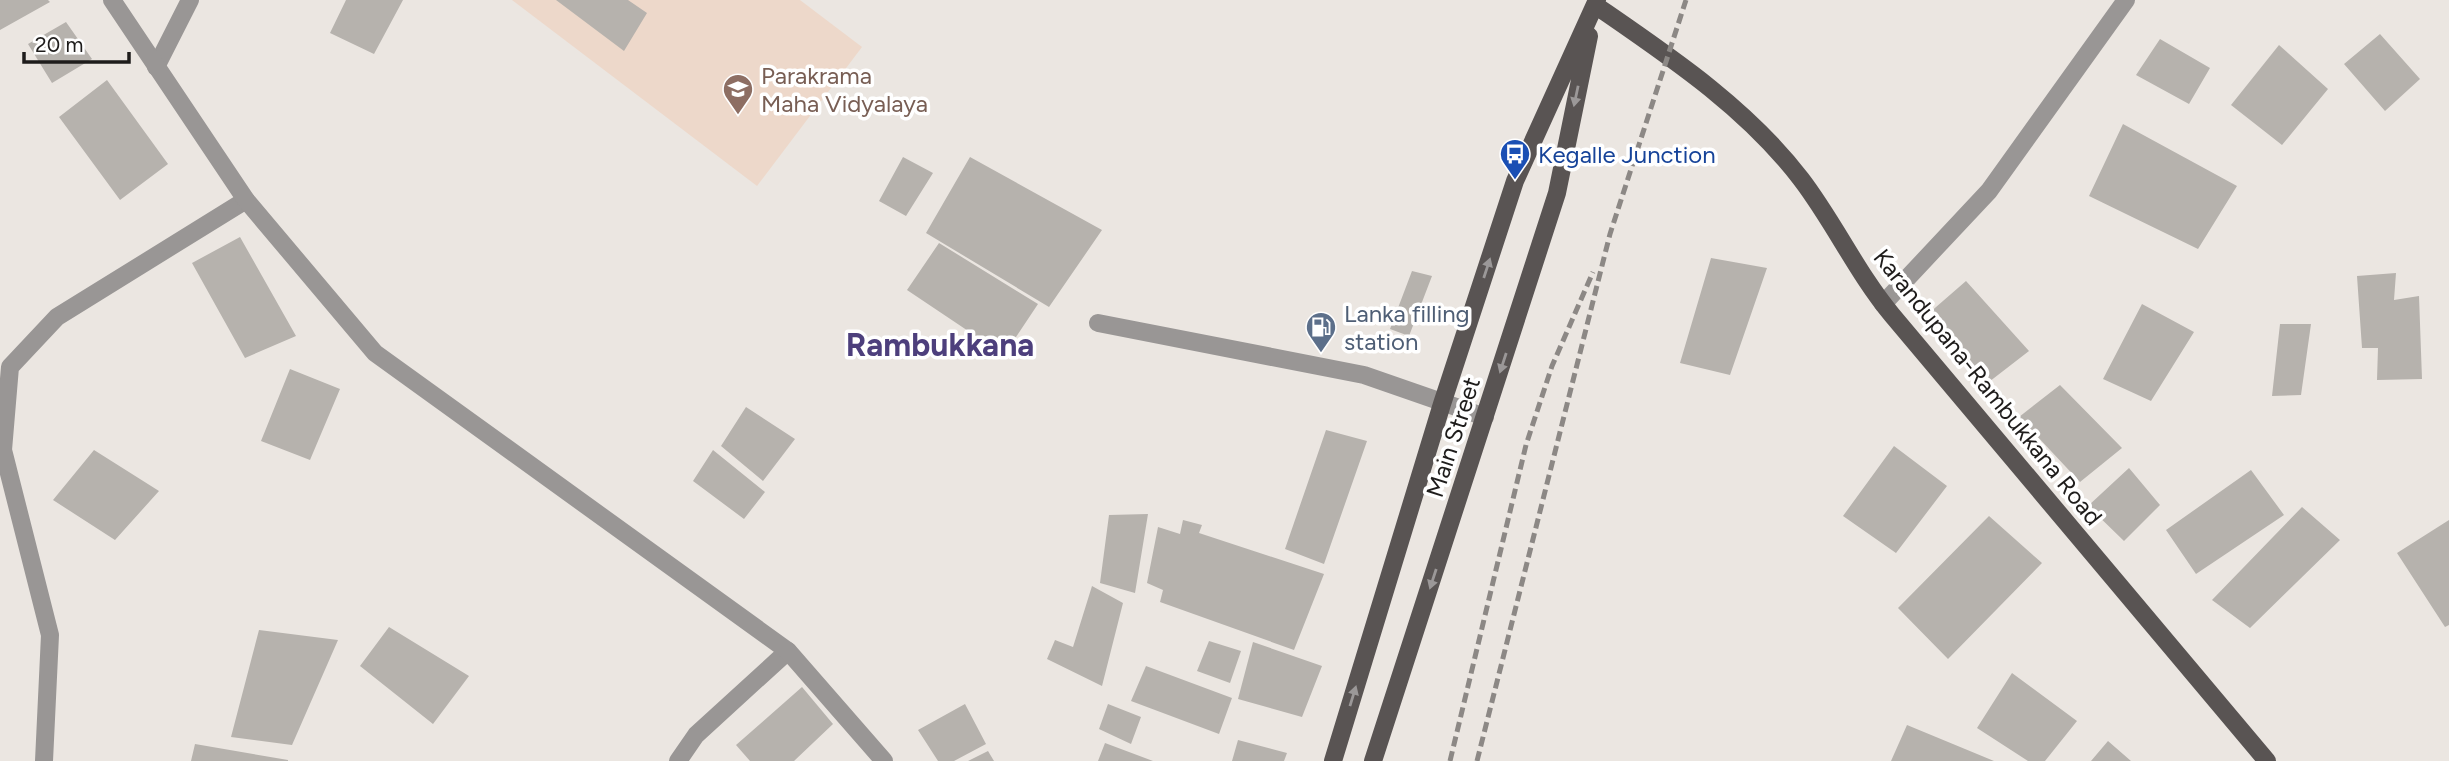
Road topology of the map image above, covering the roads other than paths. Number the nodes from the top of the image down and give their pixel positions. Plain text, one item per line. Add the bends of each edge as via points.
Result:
1 (112, 0) edge
2 (190, 0) edge
3 (2126, 0) edge
4 (1596, 3) edge
5 (156, 66) junction
6 (246, 200) junction
7 (1883, 304) junction
8 (1098, 323) dead end
9 (1442, 404) junction
10 (1485, 417) junction
11 (788, 651) junction
12 (44, 761) edge
13 (678, 761) edge
14 (884, 761) edge
15 (1333, 761) edge
16 (1373, 761) edge
17 (2267, 761) edge

1 - 5 street
2 - 5 street
3 - 7 street via 1989,191
4 - 7 main road, Karandupana-Rambukkana Road via 1728,103 1766,139 1801,180
9 -> 4 main road, Main Street via 1515,181
4 -> 10 main road, Main Street via 1557,193
5 - 6 street
6 - 11 street via 375,353
6 - 12 street via 57,317 10,367 3,450 50,635
7 - 17 main road, Karandupana-Rambukkana Road
8 - 9 street via 1364,375
9 - 10 street
15 -> 9 main road, Main Street
10 -> 16 main road, Main Street
11 - 13 street via 696,735
11 - 14 street

